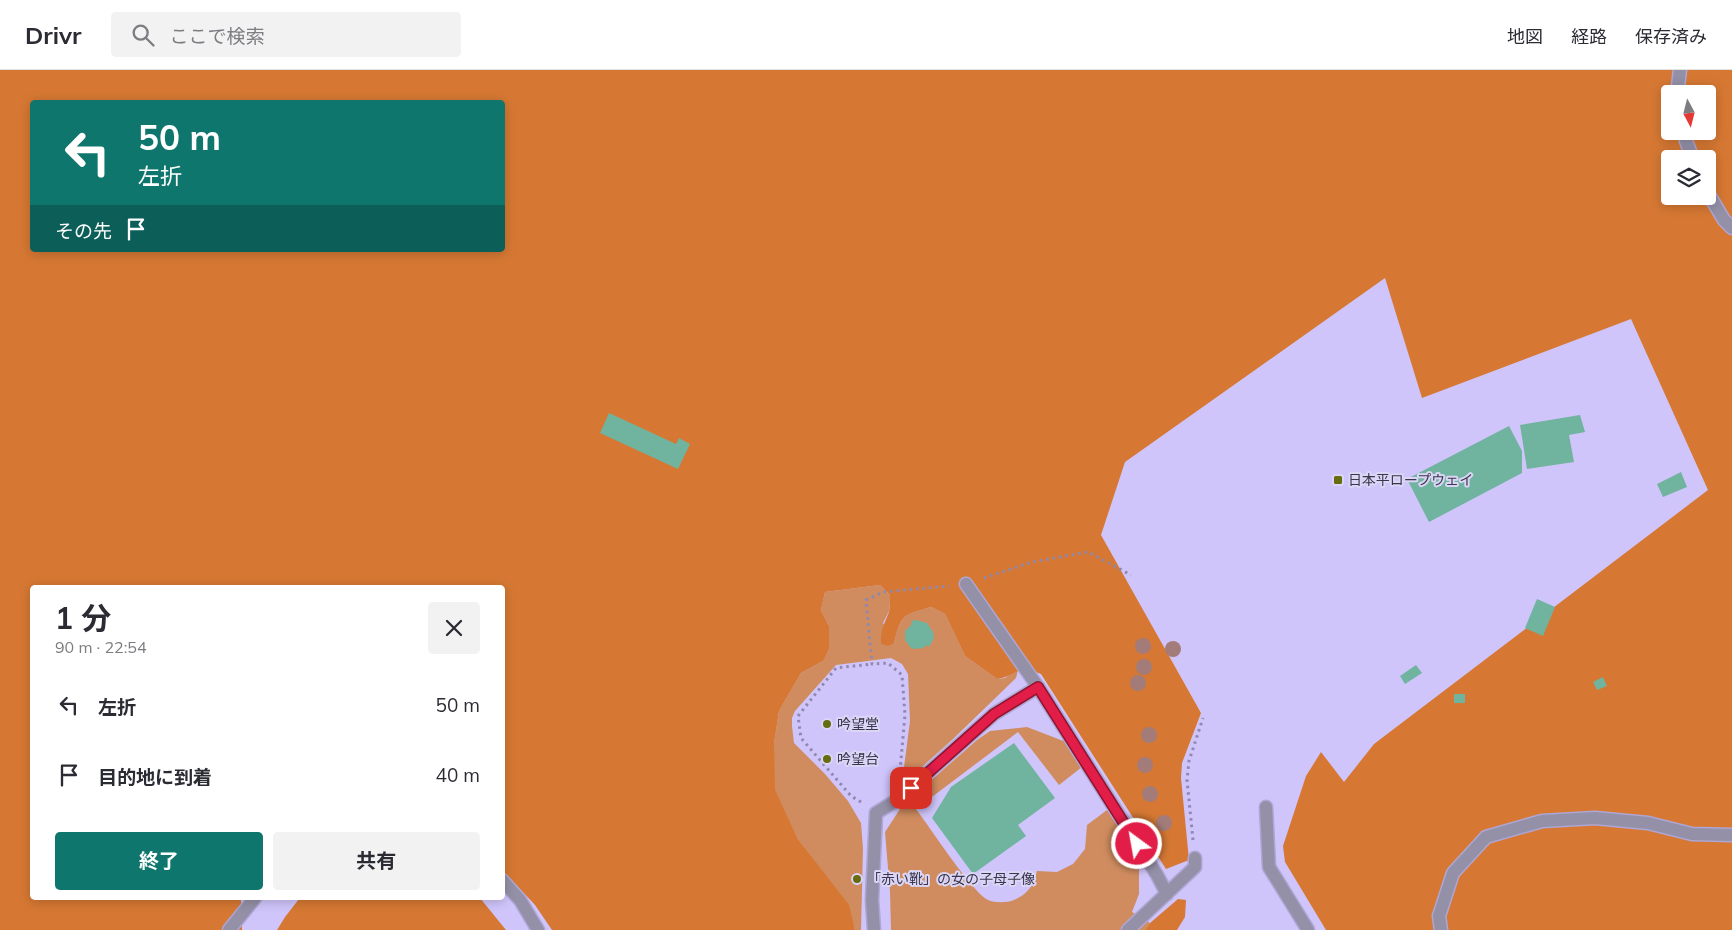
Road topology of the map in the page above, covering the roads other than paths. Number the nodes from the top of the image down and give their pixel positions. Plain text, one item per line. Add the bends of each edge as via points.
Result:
1 (1680, 70) edge
2 (1678, 85) edge
3 (1715, 205) edge
4 (1732, 228) edge
5 (966, 584) road end
6 (1038, 687) junction
7 (1266, 806) dead end
8 (1732, 836) edge
9 (1195, 858) road end
10 (505, 883) edge
11 (1167, 894) junction
12 (253, 900) edge
13 (535, 925) edge
14 (228, 930) edge
15 (874, 930) edge
16 (1128, 930) edge
17 (1308, 930) edge
18 (1441, 930) edge

1 - 2 street
3 - 4 street
5 - 6 street
6 - 11 street
6 - 15 street via 994,714 897,800 876,812 872,900
7 - 17 street via 1269,867
8 - 18 street via 1692,834 1648,823 1594,818 1542,821 1486,837 1454,873 1440,916
9 - 11 street via 1195,867
10 - 13 street
11 - 16 street
12 - 14 street

